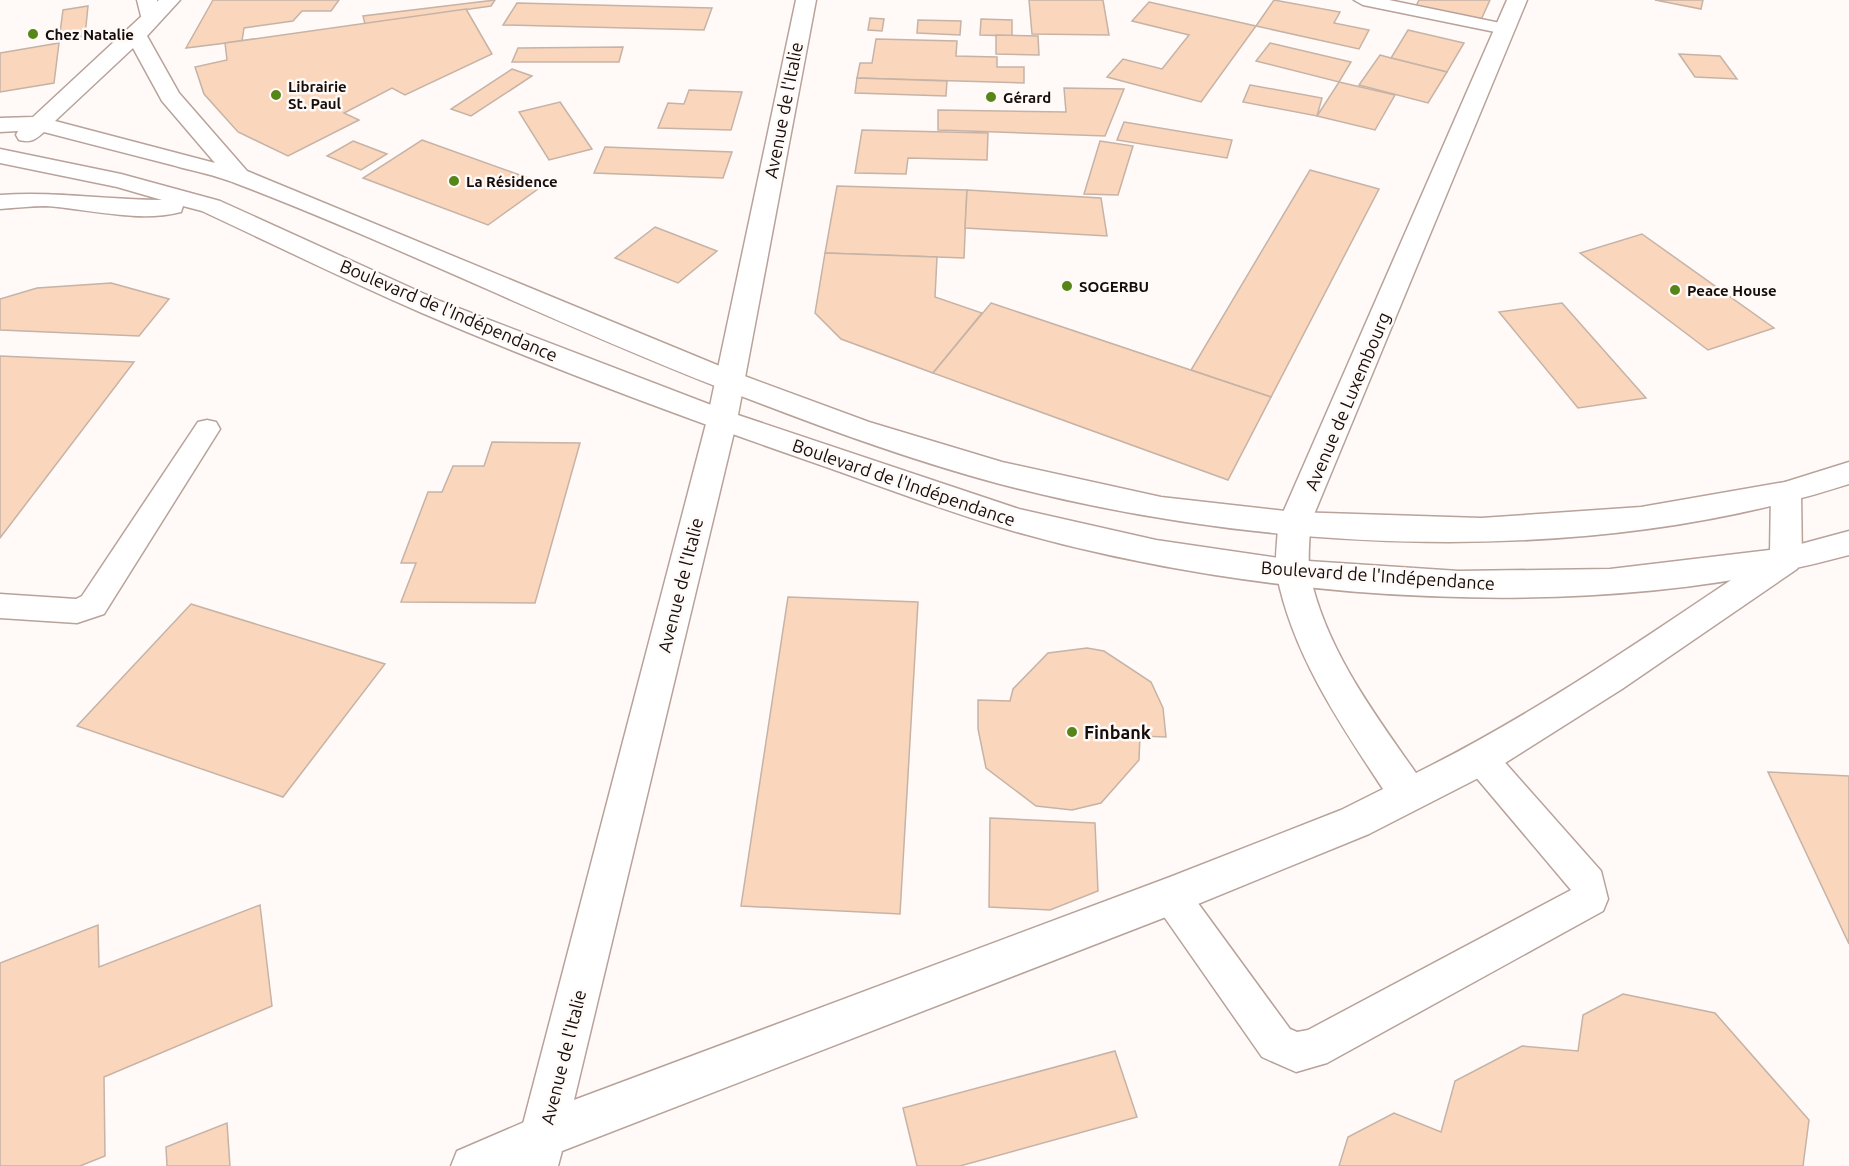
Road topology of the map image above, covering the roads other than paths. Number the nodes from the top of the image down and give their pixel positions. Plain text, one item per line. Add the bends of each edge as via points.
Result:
1 (170, 0) edge
2 (806, 0) edge
3 (1363, 0) edge
4 (1517, 0) edge
5 (144, 18) edge
6 (1505, 29) junction
7 (40, 124) junction
8 (0, 125) edge
9 (1, 157) edge
10 (239, 176) junction
11 (0, 202) edge
12 (211, 206) junction
13 (729, 381) junction
14 (722, 420) junction
15 (207, 429) dead end
16 (1849, 473) edge
17 (1786, 493) junction
18 (1294, 524) junction
19 (1849, 543) edge
20 (1786, 560) junction
21 (1293, 573) junction
22 (0, 606) edge
23 (1481, 759) junction
24 (1409, 795) junction
25 (1171, 896) junction
26 (539, 1150) edge
27 (472, 1166) edge

1 - 5 street
2 - 13 street, Avenue de l'Italie
3 - 6 lane
4 - 6 street, Avenue de Luxembourg
5 - 7 street
5 - 10 street via 170,96
6 - 18 street, Avenue de Luxembourg
7 - 8 street, Boulevard de l'Indépendance
7 - 9 street
7 - 10 street, Boulevard de l'Indépendance
9 - 12 street, Boulevard de l'Indépendance via 120,181
10 - 13 street, Boulevard de l'Indépendance
11 - 12 street via 44,199 123,207
12 - 14 street, Boulevard de l'Indépendance via 431,306
13 - 14 street, Avenue de l'Italie
13 - 18 street, Boulevard de l'Indépendance via 859,429 1001,473 1161,508
14 - 21 street, Boulevard de l'Indépendance via 1016,520 1156,552
14 - 26 street, Avenue de l'Italie
15 - 22 lane via 93,605 77,611
16 - 17 street, Boulevard de l'Indépendance
17 - 18 street, Boulevard de l'Indépendance via 1641,519 1481,530
17 - 20 street
18 - 21 street, Avenue de Luxembourg
19 - 20 street, Boulevard de l'Indépendance
20 - 21 street, Boulevard de l'Indépendance via 1610,582 1459,584
20 - 23 street via 1610,679
21 - 24 street, Avenue de Luxembourg via 1309,625 1331,674
23 - 24 street
23 - 25 lane via 1588,883 1590,899 1313,1049 1296,1052 1276,1042
24 - 25 street via 1355,822
25 - 26 street
26 - 27 lane

